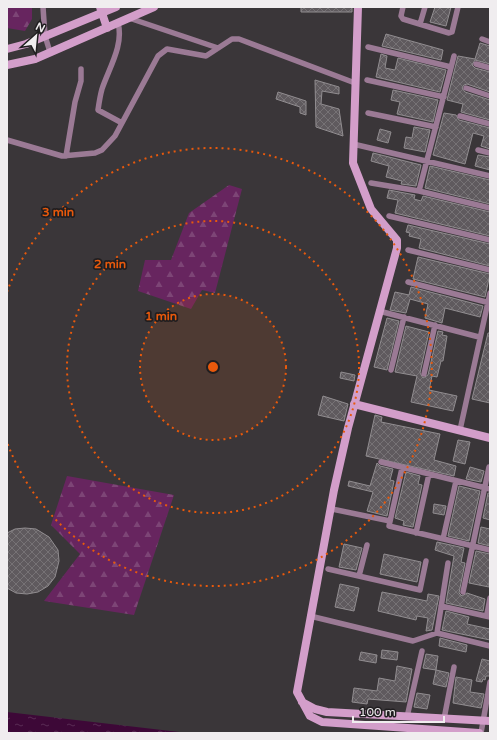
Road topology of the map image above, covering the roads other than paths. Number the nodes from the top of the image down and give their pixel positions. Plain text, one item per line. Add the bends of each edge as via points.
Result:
1 (43, 7) edge
2 (116, 7) edge
3 (154, 7) edge
4 (358, 7) edge
5 (403, 7) edge
6 (424, 7) edge
7 (458, 7) edge
8 (101, 10) edge
9 (128, 18) junction
10 (118, 23) junction
11 (420, 24) junction
12 (107, 28) junction
13 (45, 36) junction
14 (482, 39) dead end
15 (490, 42) edge
16 (368, 47) dead end
17 (218, 48) junction
18 (7, 49) edge
19 (50, 52) junction
20 (454, 56) dead end
21 (7, 64) edge
22 (476, 64) dead end
23 (451, 67) junction
24 (490, 68) edge
25 (81, 69) dead end
26 (367, 80) dead end
27 (355, 84) junction
28 (466, 88) dead end
29 (490, 96) edge
30 (444, 97) junction
31 (368, 113) dead end
32 (460, 116) dead end
33 (122, 123) junction
34 (490, 124) edge
35 (436, 127) junction
36 (7, 140) edge
37 (353, 144) junction
38 (478, 150) dead end
39 (490, 154) edge
40 (66, 156) junction
41 (428, 161) junction
42 (490, 176) edge
43 (371, 183) dead end
44 (419, 191) junction
45 (490, 208) edge
46 (389, 216) dead end
47 (490, 240) edge
48 (408, 250) dead end
49 (490, 270) edge
50 (408, 282) dead end
51 (490, 293) edge
52 (489, 303) edge
53 (379, 311) junction
54 (404, 317) junction
55 (435, 325) junction
56 (479, 337) junction
57 (391, 370) dead end
58 (424, 374) dead end
59 (354, 404) junction
60 (460, 430) junction
61 (490, 438) edge
62 (381, 462) dead end
63 (490, 467) edge
64 (402, 468) junction
65 (429, 474) junction
66 (456, 481) junction
67 (488, 488) edge
68 (332, 509) junction
69 (390, 522) junction
70 (416, 533) junction
71 (443, 539) junction
72 (367, 545) dead end
73 (472, 546) junction
74 (490, 550) edge
75 (426, 561) dead end
76 (448, 563) dead end
77 (328, 569) dead end
78 (359, 576) junction
79 (463, 592) dead end
80 (490, 598) edge
81 (441, 606) junction
82 (310, 616) junction
83 (488, 616) edge
84 (437, 633) junction
85 (490, 646) edge
86 (422, 651) dead end
87 (454, 667) dead end
88 (490, 682) edge
89 (301, 701) junction
90 (407, 717) junction
91 (444, 719) junction
92 (486, 721) edge
93 (480, 733) edge

1 - 13 street
2 - 8 street
3 - 9 street
4 - 27 street
5 - 11 street via 402,18
6 - 11 street
7 - 11 street via 451,33
8 - 12 street
8 - 13 street
9 - 10 street
9 - 17 street
10 - 12 street
10 - 33 street via 119,41 101,91 98,110
12 - 19 street
13 - 18 street
13 - 19 street
14 - 15 street
16 - 23 street
17 - 27 street via 232,39 247,40
17 - 33 street via 202,57 164,50 158,56
19 - 21 street via 35,59
20 - 23 street
22 - 24 street
23 - 30 street
25 - 40 street via 81,81
26 - 30 street
27 - 37 street
28 - 29 street
30 - 35 street
31 - 35 street
32 - 34 street
33 - 40 street via 111,143 102,150
35 - 41 street
36 - 40 street
37 - 41 street
37 - 53 street via 353,163 365,197 371,209 397,240
38 - 39 street
41 - 42 street
41 - 44 street
43 - 44 street
44 - 45 street
46 - 47 street
48 - 49 street
50 - 52 street
51 - 52 street
52 - 56 street
53 - 54 street
53 - 59 street
54 - 55 street
54 - 57 street
55 - 56 street
55 - 58 street
56 - 60 street
59 - 60 street
59 - 68 street
60 - 61 street
62 - 64 street
63 - 67 street
64 - 65 street
64 - 69 street
65 - 66 street
65 - 70 street
66 - 67 street
66 - 71 street
67 - 73 street
68 - 69 street
68 - 82 street
69 - 70 street via 390,526
70 - 71 street
71 - 73 street
72 - 78 street
73 - 74 street
73 - 79 street
75 - 78 street via 420,590
76 - 81 street
77 - 78 street
80 - 83 street
81 - 83 street
81 - 84 street
82 - 84 street via 413,641
82 - 89 street via 297,684
84 - 85 street
86 - 90 street
87 - 91 street
88 - 92 street
89 - 90 street via 327,712
89 - 93 street via 310,716 322,722
90 - 91 street
91 - 92 street
92 - 93 street

